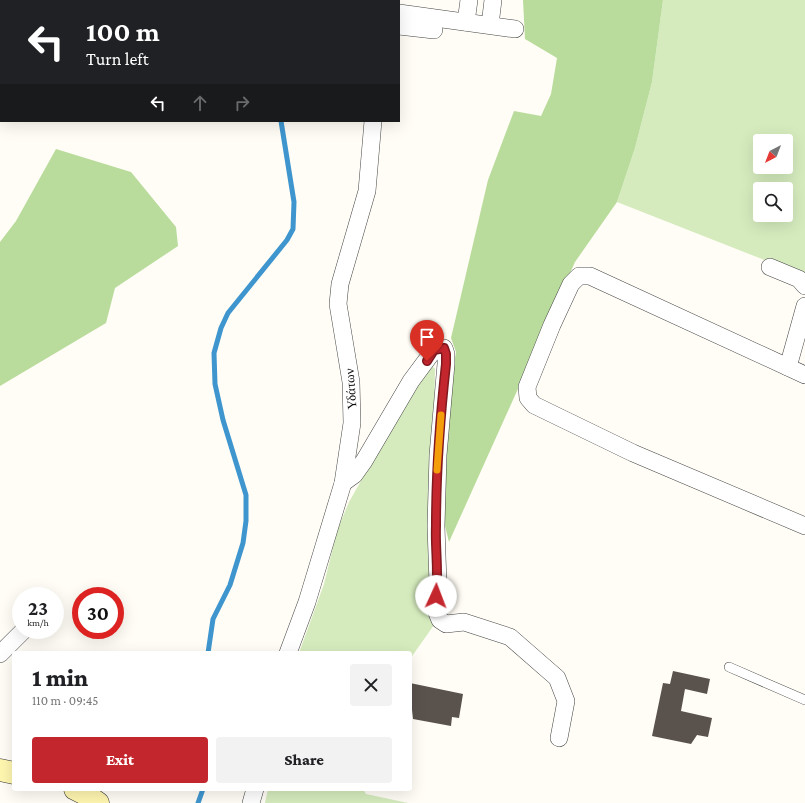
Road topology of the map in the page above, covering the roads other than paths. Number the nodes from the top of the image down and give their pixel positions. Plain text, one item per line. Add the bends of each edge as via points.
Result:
1 (469, 0) edge
2 (493, 0) edge
3 (400, 13) edge
4 (466, 22) junction
5 (490, 25) junction
6 (400, 26) edge
7 (515, 28) dead end
8 (434, 30) dead end
9 (373, 122) edge
10 (770, 267) dead end
11 (805, 286) edge
12 (805, 306) edge
13 (788, 367) junction
14 (805, 374) edge
15 (342, 482) junction
16 (805, 526) edge
17 (15, 639) edge
18 (289, 651) edge
19 (0, 654) edge
20 (728, 667) dead end
21 (805, 700) edge
22 (559, 738) dead end
23 (0, 770) edge
24 (12, 773) edge
25 (255, 791) edge
26 (251, 803) edge

1 - 4 street
2 - 5 street
3 - 4 street
4 - 5 street
5 - 7 street
6 - 8 street
9 - 15 street, Υδάτων via 367,191 340,284 338,304 351,382 352,423
10 - 11 street via 799,279
12 - 13 street
13 - 14 street
13 - 16 street via 590,276 579,276 572,284 552,325 527,387 528,398 534,405 633,453
15 - 18 street, Υδάτων via 311,590
15 - 22 street via 354,475 364,461 411,380 434,350 444,348 446,364 438,455 438,584 435,608 440,620 446,624 464,622 510,637 557,678 566,701
17 - 19 street
20 - 21 lane
23 - 24 main road
25 - 26 street

